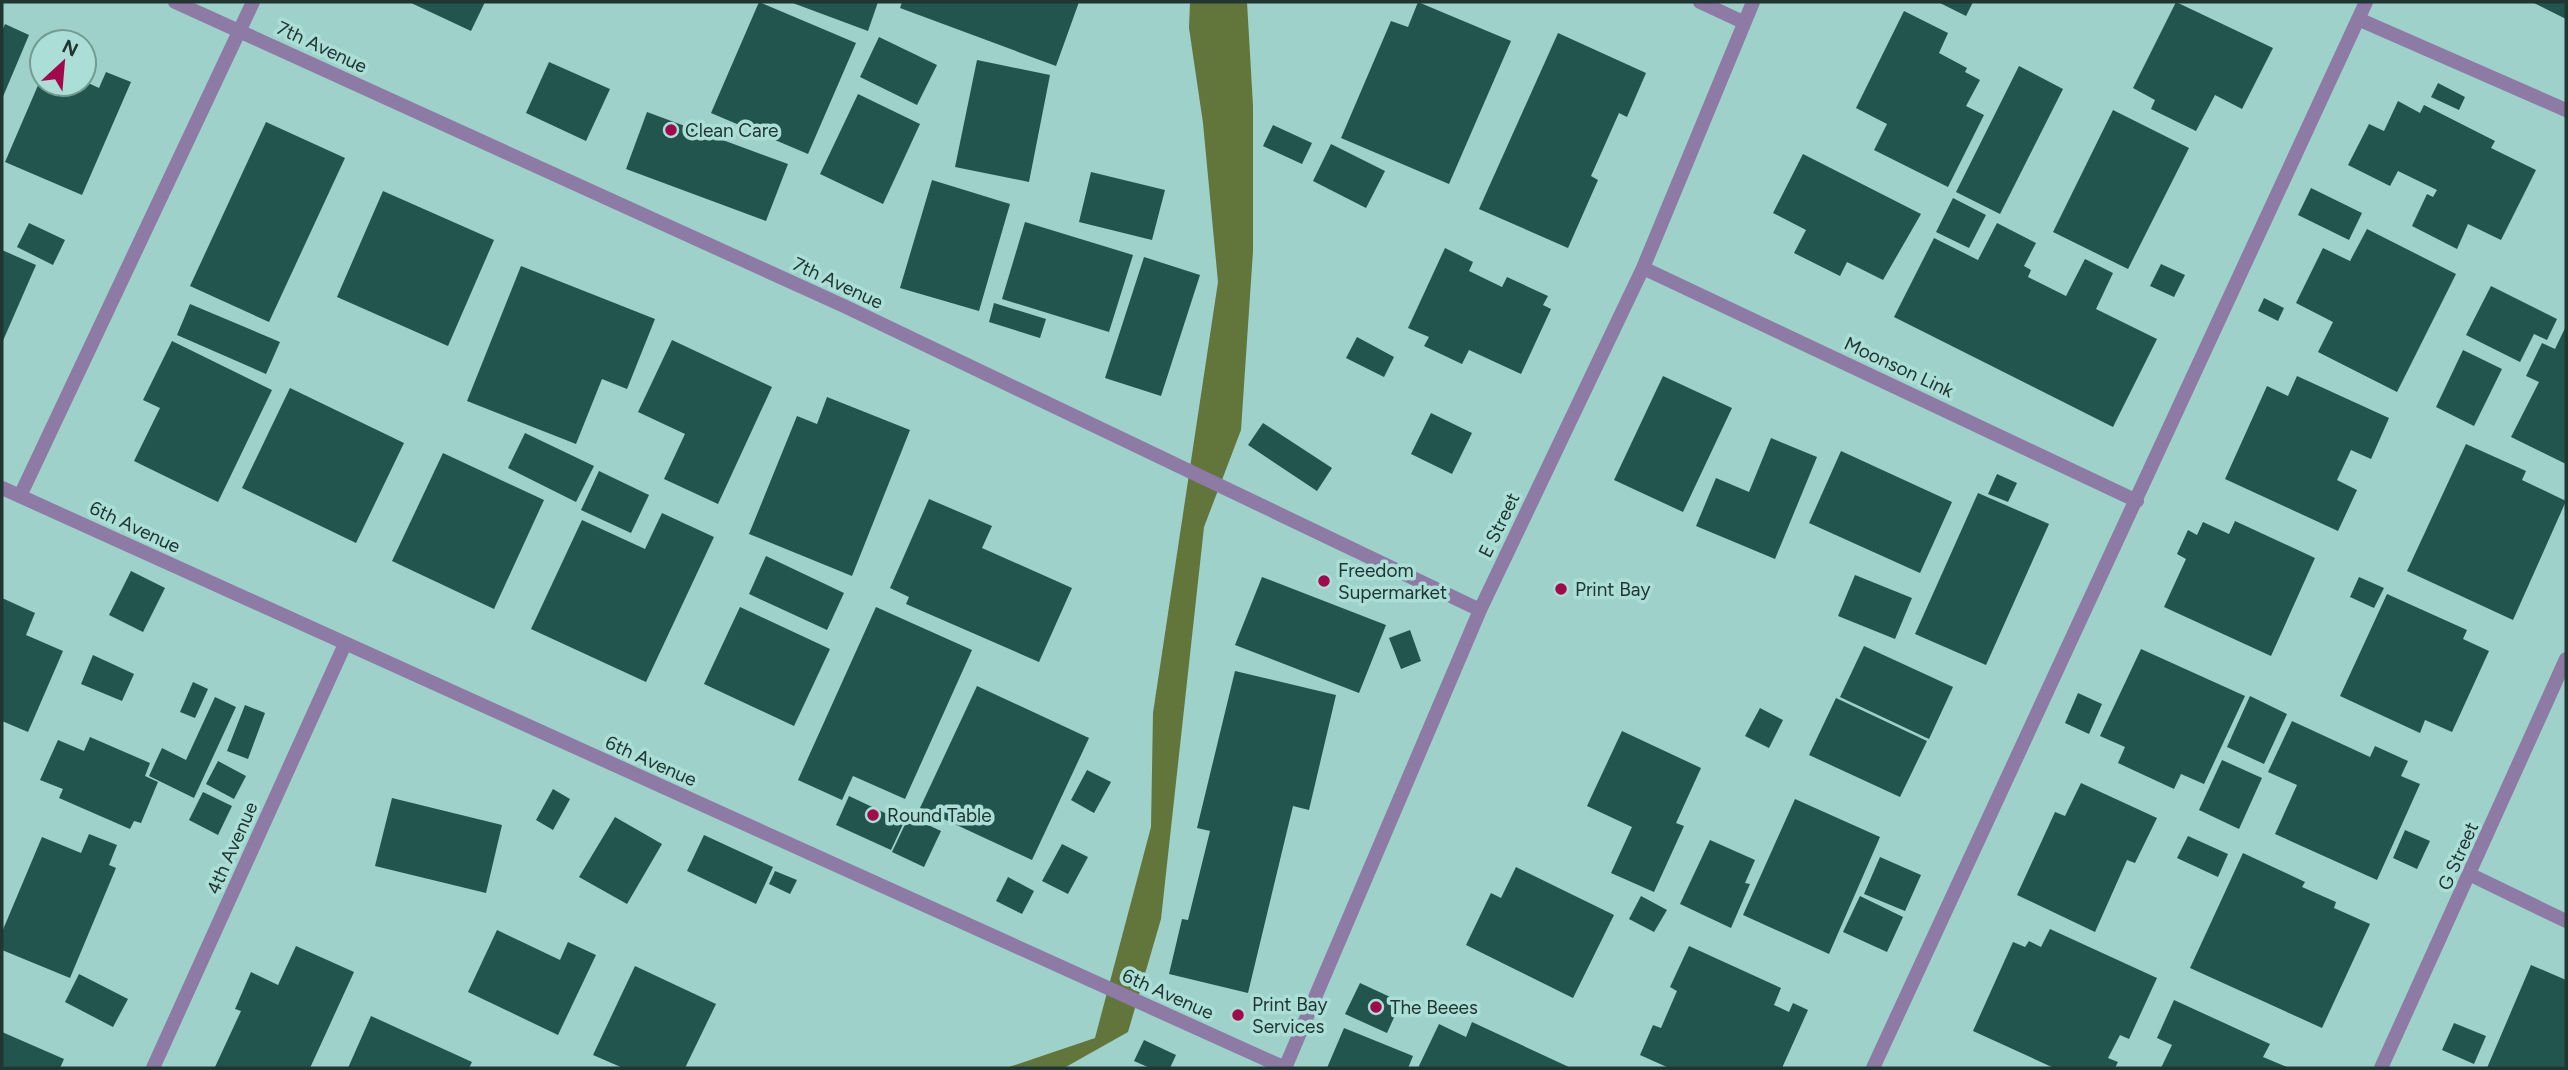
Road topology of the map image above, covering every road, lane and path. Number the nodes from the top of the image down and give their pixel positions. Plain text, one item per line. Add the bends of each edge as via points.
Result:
1 (175, 2) edge
2 (253, 2) edge
3 (1700, 2) edge
4 (1753, 2) edge
5 (2366, 2) edge
6 (2358, 19) junction
7 (1743, 22) junction
8 (240, 31) junction
9 (2566, 110) edge
10 (1643, 268) junction
11 (2, 488) edge
12 (20, 496) junction
13 (2137, 501) junction
14 (1480, 610) junction
15 (345, 644) junction
16 (2566, 659) edge
17 (2470, 875) junction
18 (2566, 921) edge
19 (153, 1068) edge
20 (1285, 1068) edge
21 (1873, 1068) edge
22 (2381, 1068) edge

1 - 8 street, 7th Avenue
2 - 8 street
3 - 7 street
4 - 7 street, E Street
5 - 6 street
6 - 9 street
6 - 13 street
7 - 10 street, E Street
8 - 12 street
8 - 14 street, 7th Avenue via 844,306
10 - 13 street, Moonson Link
10 - 14 street, E Street
11 - 12 street, 6th Avenue
12 - 15 street, 6th Avenue
13 - 21 street
14 - 20 street, E Street
15 - 19 street, 4th Avenue
15 - 20 street, 6th Avenue
16 - 17 street, G Street
17 - 18 street
17 - 22 street, G Street

